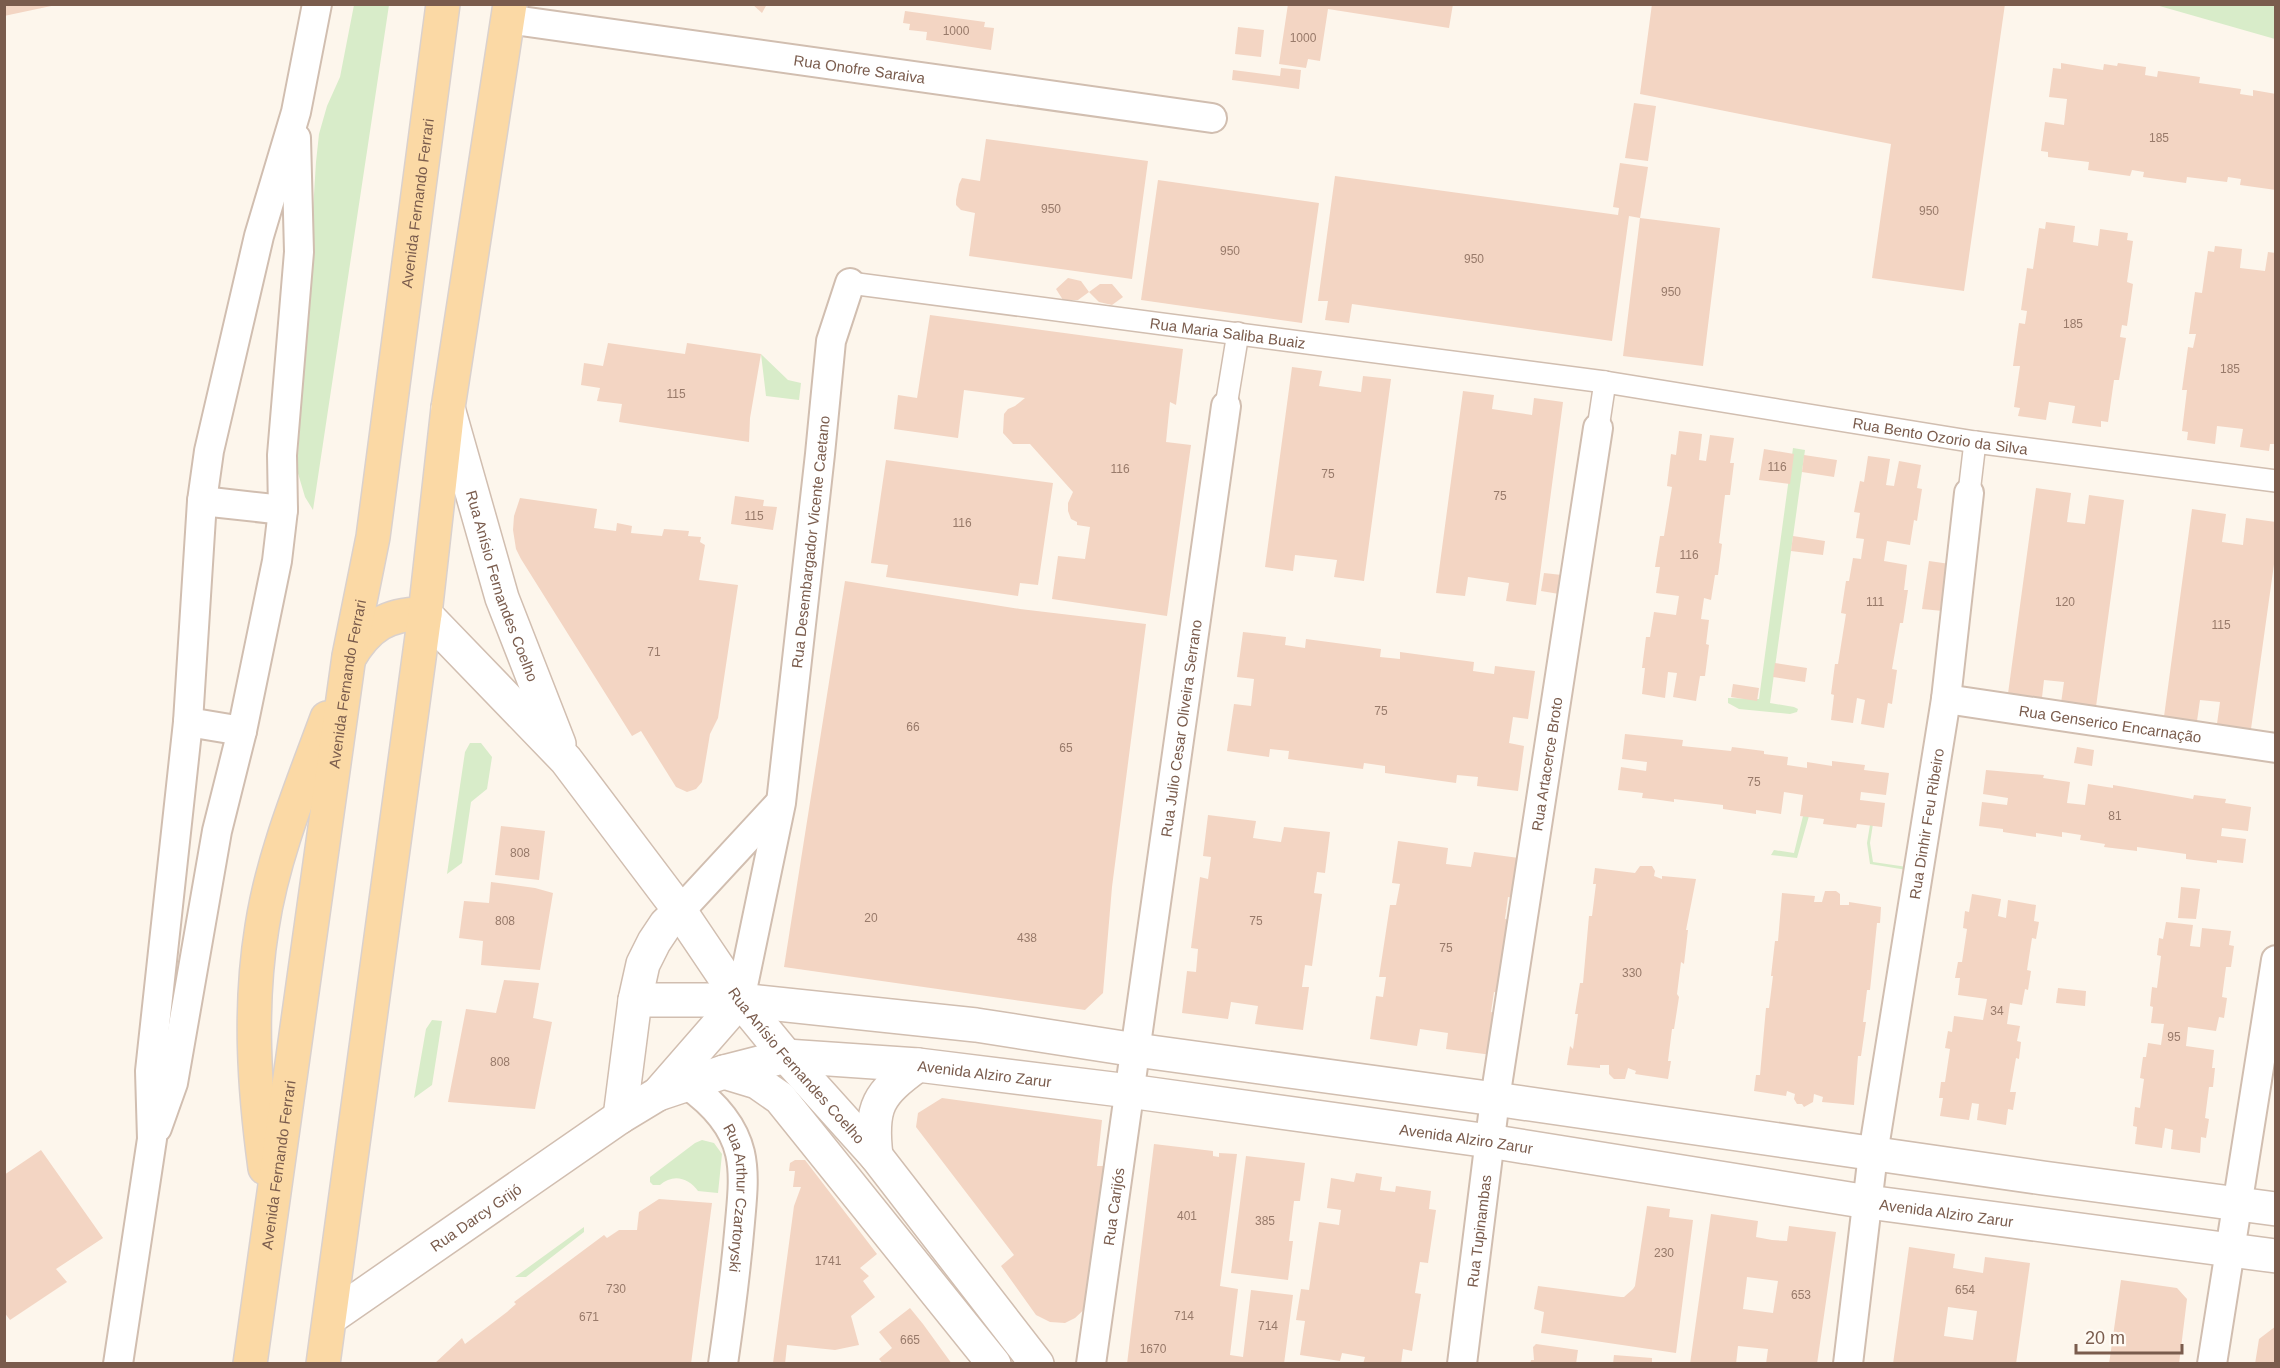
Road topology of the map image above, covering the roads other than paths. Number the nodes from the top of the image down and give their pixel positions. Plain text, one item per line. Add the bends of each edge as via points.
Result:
1 (317, 4) edge
2 (443, 4) edge
3 (508, 12) edge
4 (296, 112) junction
5 (1212, 118) dead end
6 (850, 283) joint
7 (1238, 333) junction
8 (1605, 382) junction
9 (1226, 406) joint
10 (448, 408) junction
11 (1598, 428) joint
12 (1976, 442) junction
13 (2276, 481) edge
14 (1969, 493) joint
15 (202, 501) junction
16 (283, 510) junction
17 (425, 614) junction
18 (349, 656) junction
19 (1946, 699) junction
20 (188, 722) junction
21 (242, 731) junction
22 (2276, 748) edge
23 (566, 760) junction
24 (781, 803) junction
25 (680, 911) junction
26 (2276, 960) edge
27 (635, 1000) junction
28 (740, 1000) junction
29 (1136, 1050) junction
30 (786, 1056) junction
31 (918, 1065) junction
32 (724, 1072) junction
33 (673, 1089) junction
34 (1129, 1091) junction
35 (1496, 1099) junction
36 (620, 1117) junction
37 (152, 1139) junction
38 (1489, 1142) junction
39 (1874, 1154) junction
40 (876, 1156) junction
41 (1868, 1202) junction
42 (2236, 1203) junction
43 (2276, 1209) edge
44 (271, 1214) junction
45 (2229, 1250) junction
46 (2276, 1257) edge
47 (330, 1317) junction
48 (118, 1364) edge
49 (250, 1364) edge
50 (323, 1364) edge
51 (723, 1364) edge
52 (994, 1364) edge
53 (1037, 1364) edge
54 (1090, 1364) edge
55 (1462, 1364) edge
56 (1848, 1364) edge
57 (2212, 1364) edge

1 - 4 street
2 - 18 main road, Avenida Fernando Ferrari via 373,537
3 - 5 street, Rua Onofre Saraiva
3 - 10 main road
4 - 15 street via 259,236 209,451
4 - 16 street via 299,252 282,455
6 - 7 street, Rua Maria Saliba Buaiz
6 - 24 street, Rua Desembargador Vicente Caetano via 831,341
7 - 8 street, Rua Maria Saliba Buaiz
7 - 9 street
8 - 11 street
8 - 12 street, Rua Bento Ozorio da Silva
9 - 29 street, Rua Julio Cesar Oliveira Serrano
10 - 17 main road
10 - 23 street, Rua Anísio Fernandes Coelho via 502,598
11 - 35 street, Rua Artacerce Broto
12 - 13 street, Rua Bento Ozorio da Silva
12 - 14 street
14 - 19 street, Rua Dinhir Feu Ribeiro
15 - 16 street
15 - 20 street
16 - 21 street via 277,561
17 - 18 main road via 404,614 386,620
17 - 23 street, Rua Anísio Fernandes Coelho
17 - 47 main road
18 - 44 main road, Avenida Fernando Ferrari
18 - 44 main road via 282,840 262,925 253,1003 254,1067
19 - 22 street, Rua Genserico Encarnação
19 - 39 street, Rua Dinhir Feu Ribeiro
20 - 21 street
20 - 37 street via 150,1071
21 - 37 street via 214,842 173,1083
23 - 25 street, Rua Anísio Fernandes Coelho
24 - 25 street
24 - 28 street, Rua Desembargador Vicente Caetano
25 - 27 street via 654,942 643,964
25 - 28 street, Rua Anísio Fernandes Coelho
26 - 42 street
27 - 28 street
27 - 36 street
28 - 29 street via 976,1025
28 - 30 street, Rua Anísio Fernandes Coelho
28 - 33 street, Rua Darcy Grijó
29 - 34 street, Rua Carijós
29 - 35 street
30 - 31 street, Avenida Alziro Zarur
30 - 32 street, Avenida Alziro Zarur
30 - 40 street, Rua Anísio Fernandes Coelho
31 - 34 street, Avenida Alziro Zarur
31 - 40 street via 886,1091 878,1107 873,1128
32 - 33 street, Avenida Alziro Zarur
32 - 52 street via 757,1082 780,1098
33 - 36 street, Rua Darcy Grijó
33 - 51 street, Rua Arthur Czartoryski via 709,1100 727,1121 740,1152 743,1185 739,1237
34 - 38 street, Avenida Alziro Zarur
34 - 54 street, Rua Carijós
35 - 38 street, Rua Tupinambas
35 - 39 street
36 - 47 street, Rua Darcy Grijó
37 - 48 street
38 - 41 street, Avenida Alziro Zarur
38 - 55 street, Rua Tupinambas
39 - 41 street, Rua Dinhir Feu Ribeiro
39 - 42 street
40 - 53 street, Rua Anísio Fernandes Coelho
41 - 45 street, Avenida Alziro Zarur
41 - 56 street, Rua Dinhir Feu Ribeiro
42 - 43 street
42 - 45 street
44 - 49 main road, Avenida Fernando Ferrari
45 - 46 street, Avenida Alziro Zarur
45 - 57 street
47 - 50 main road

